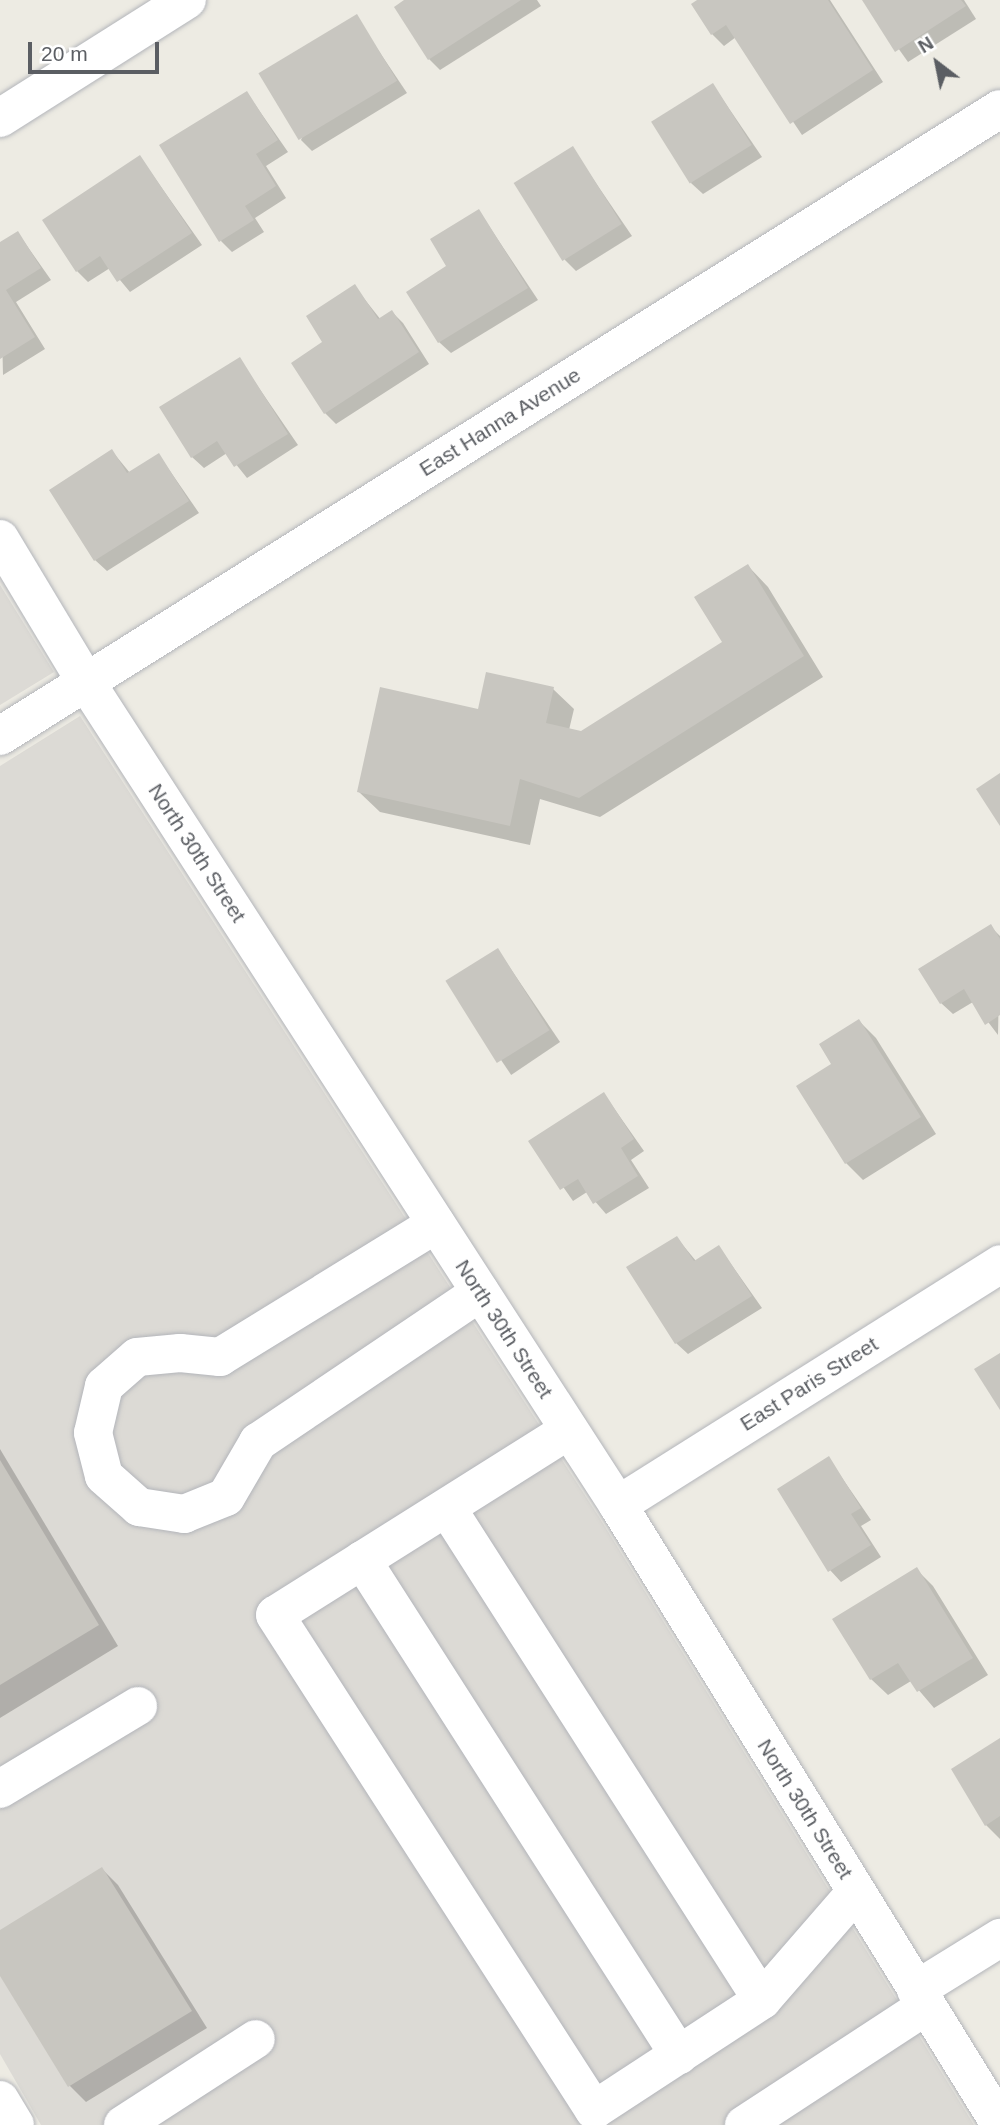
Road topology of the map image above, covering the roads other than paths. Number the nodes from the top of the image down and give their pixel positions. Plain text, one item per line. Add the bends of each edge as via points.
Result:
1 (187, 0) edge
2 (1000, 109) edge
3 (0, 118) edge
4 (0, 539) edge
5 (86, 682) junction
6 (0, 736) edge
7 (436, 1224) junction
8 (1000, 1264) edge
9 (480, 1292) junction
10 (569, 1430) junction
11 (618, 1505) junction
12 (447, 1508) junction
13 (362, 1560) junction
14 (138, 1706) dead end
15 (0, 1789) edge
16 (856, 1892) junction
17 (1000, 1938) edge
18 (921, 1998) junction
19 (762, 2000) junction
20 (256, 2039) dead end
21 (678, 2055) junction
22 (0, 2100) edge
23 (1000, 2124) edge
24 (15, 2125) edge
25 (123, 2125) edge
26 (744, 2125) edge

1 - 3 street
2 - 5 street, East Hanna Avenue
4 - 5 street, North 30th Street
5 - 6 street, East Hanna Avenue
5 - 7 street, North 30th Street
7 - 9 street, North 30th Street
7 - 9 street via 220,1357 180,1353 137,1357 104,1386 93,1433 104,1476 139,1507 184,1514 226,1497 258,1442
8 - 11 street, East Paris Street
9 - 10 street, North 30th Street
10 - 11 street, North 30th Street
10 - 12 street
11 - 16 street, North 30th Street
12 - 13 street
12 - 19 street
13 - 21 street
13 - 21 street via 275,1615 594,2110
14 - 15 street
16 - 18 street, North 30th Street
16 - 19 street
17 - 18 street
18 - 23 street, North 30th Street
18 - 26 street
19 - 21 street
20 - 25 street
22 - 24 street

